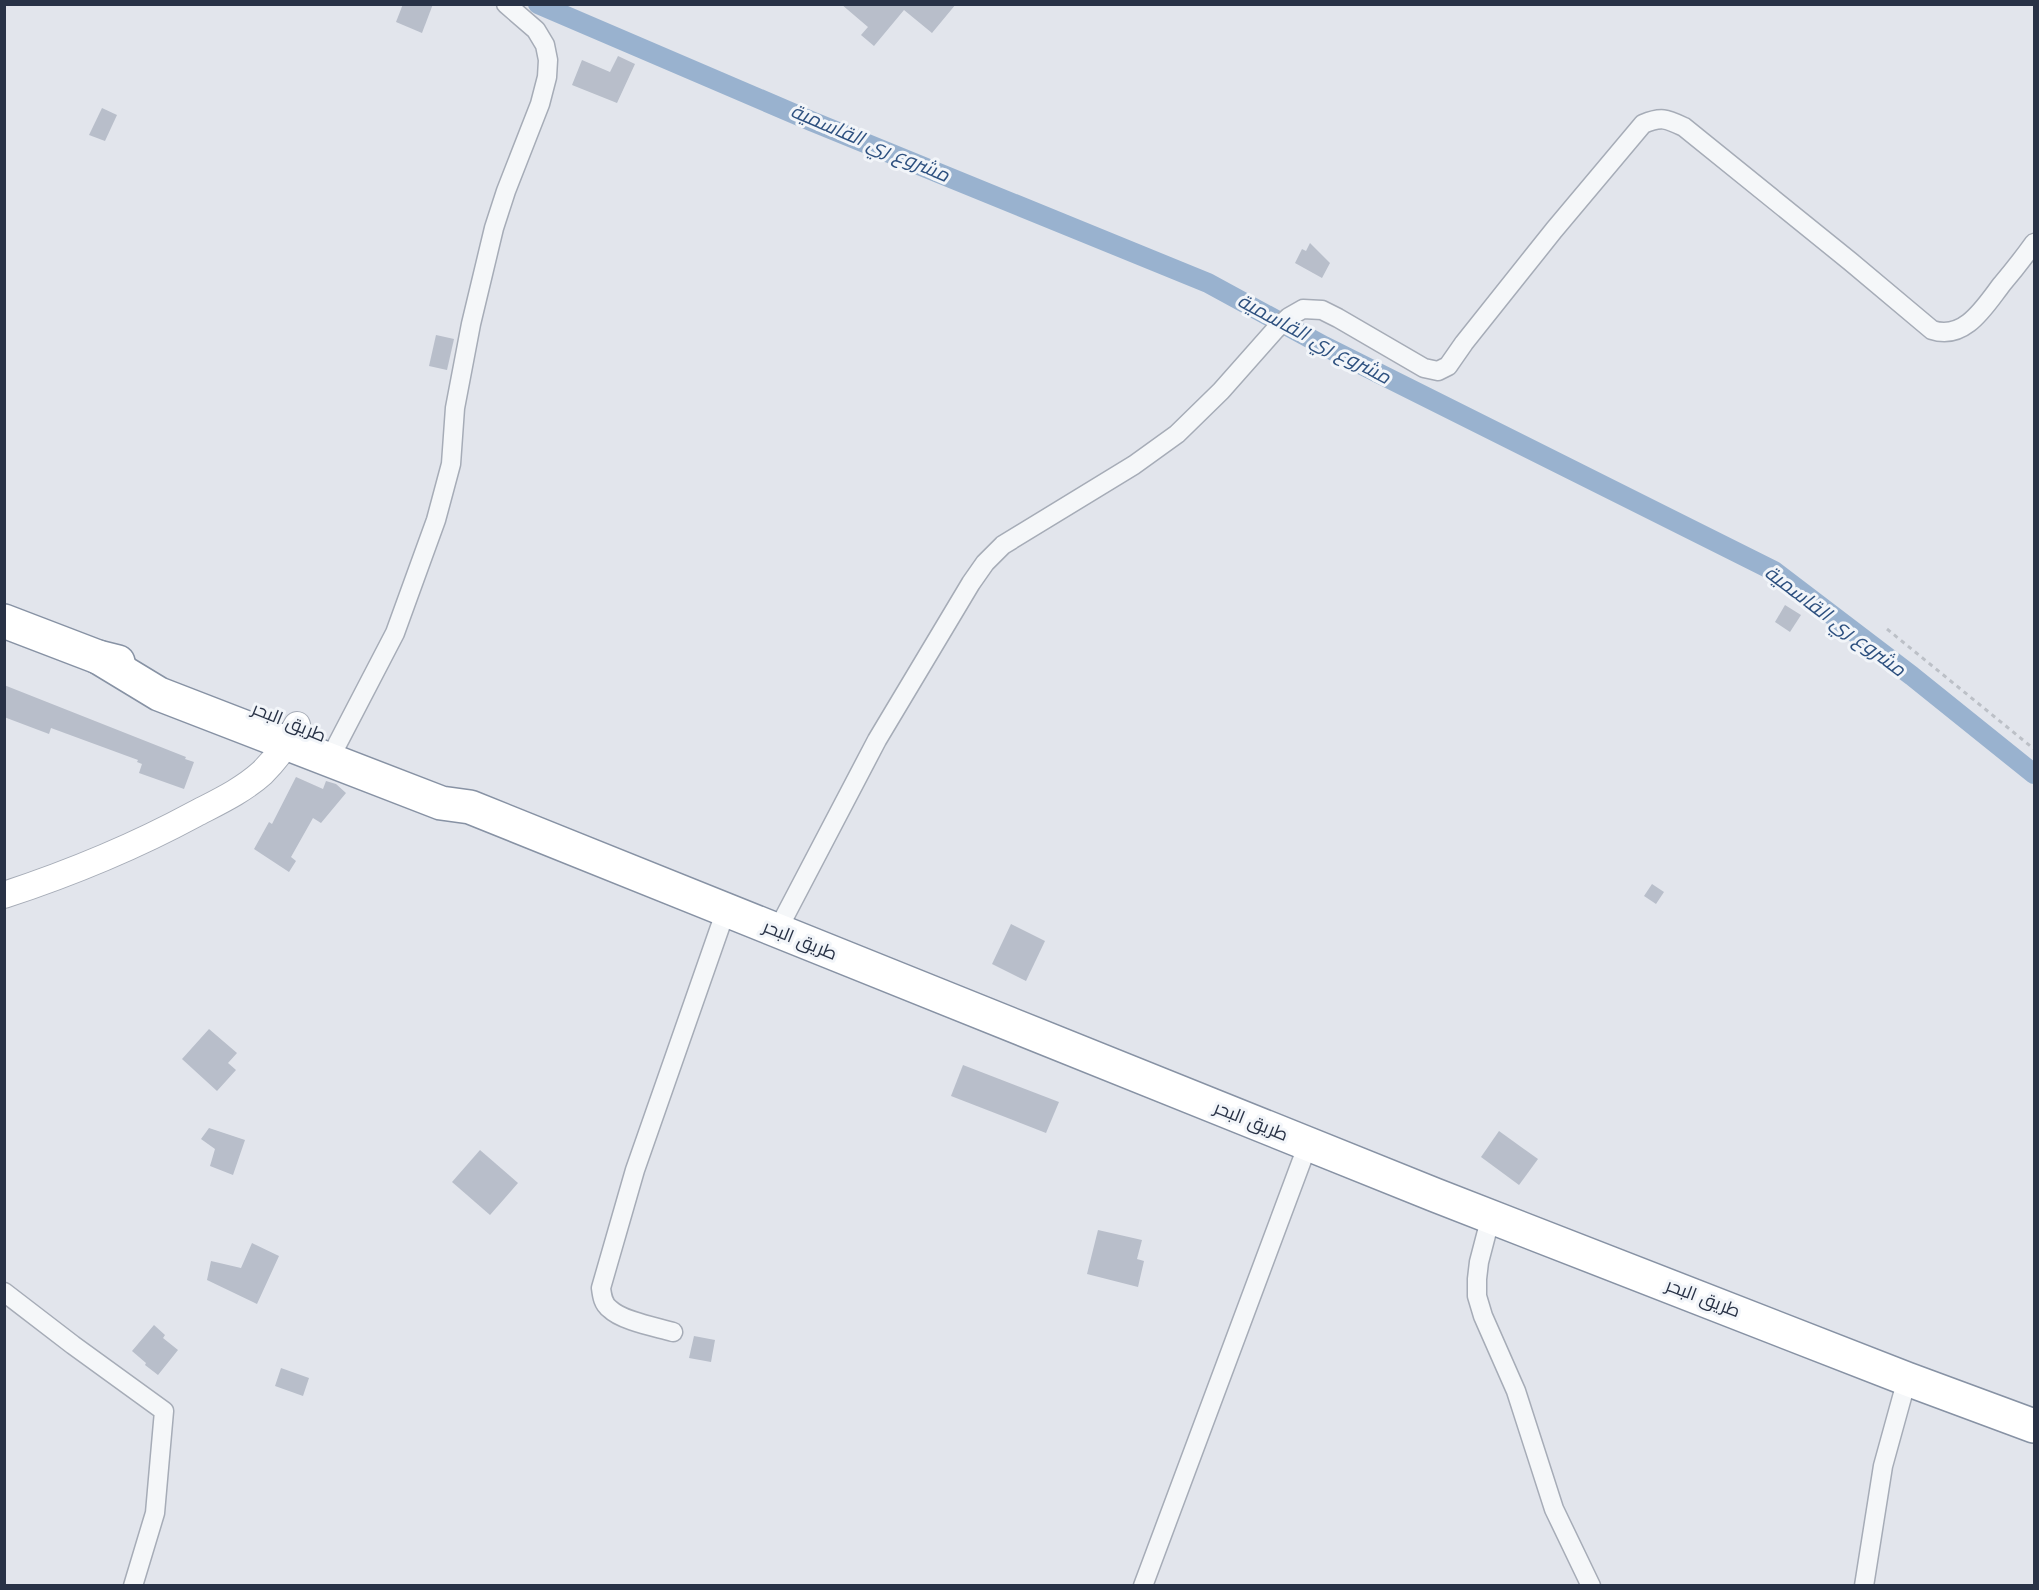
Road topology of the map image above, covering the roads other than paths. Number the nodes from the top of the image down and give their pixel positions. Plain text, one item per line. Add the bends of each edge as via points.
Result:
1 (506, 4) edge
2 (2034, 243) edge
3 (4, 621) edge
4 (293, 734) junction
5 (333, 751) junction
6 (4, 895) edge
7 (726, 910) junction
8 (777, 931) junction
9 (1308, 1144) junction
10 (1491, 1216) junction
11 (4, 1292) edge
12 (673, 1332) dead end
13 (1907, 1379) junction
14 (2034, 1426) edge
15 (133, 1586) edge
16 (1143, 1586) edge
17 (1591, 1586) edge
18 (1864, 1586) edge

1 - 5 street via 536,30 545,45 547,77 494,228 471,324 455,408 450,464 436,520 395,633
2 - 8 street via 1978,316 1958,329 1943,333 1932,330 1684,127 1657,118 1643,124 1443,370 1424,368 1322,310 1303,309 1275,330 1178,434 1075,502 1018,534 985,563 877,740
3 - 4 highway, طريق البحر via 98,657 164,675
4 - 5 highway, طريق البحر
4 - 6 street via 262,773 240,790 153,836
5 - 7 highway, طريق البحر via 447,784 470,807
7 - 8 highway, طريق البحر
7 - 12 street via 635,1170 601,1288 610,1310
8 - 9 highway, طريق البحر
9 - 10 highway, طريق البحر
9 - 16 street
10 - 13 highway, طريق البحر
10 - 17 street via 1476,1279 1477,1296 1516,1391 1554,1509
11 - 15 street via 164,1411 155,1514
13 - 14 highway, طريق البحر
13 - 18 street via 1883,1466

